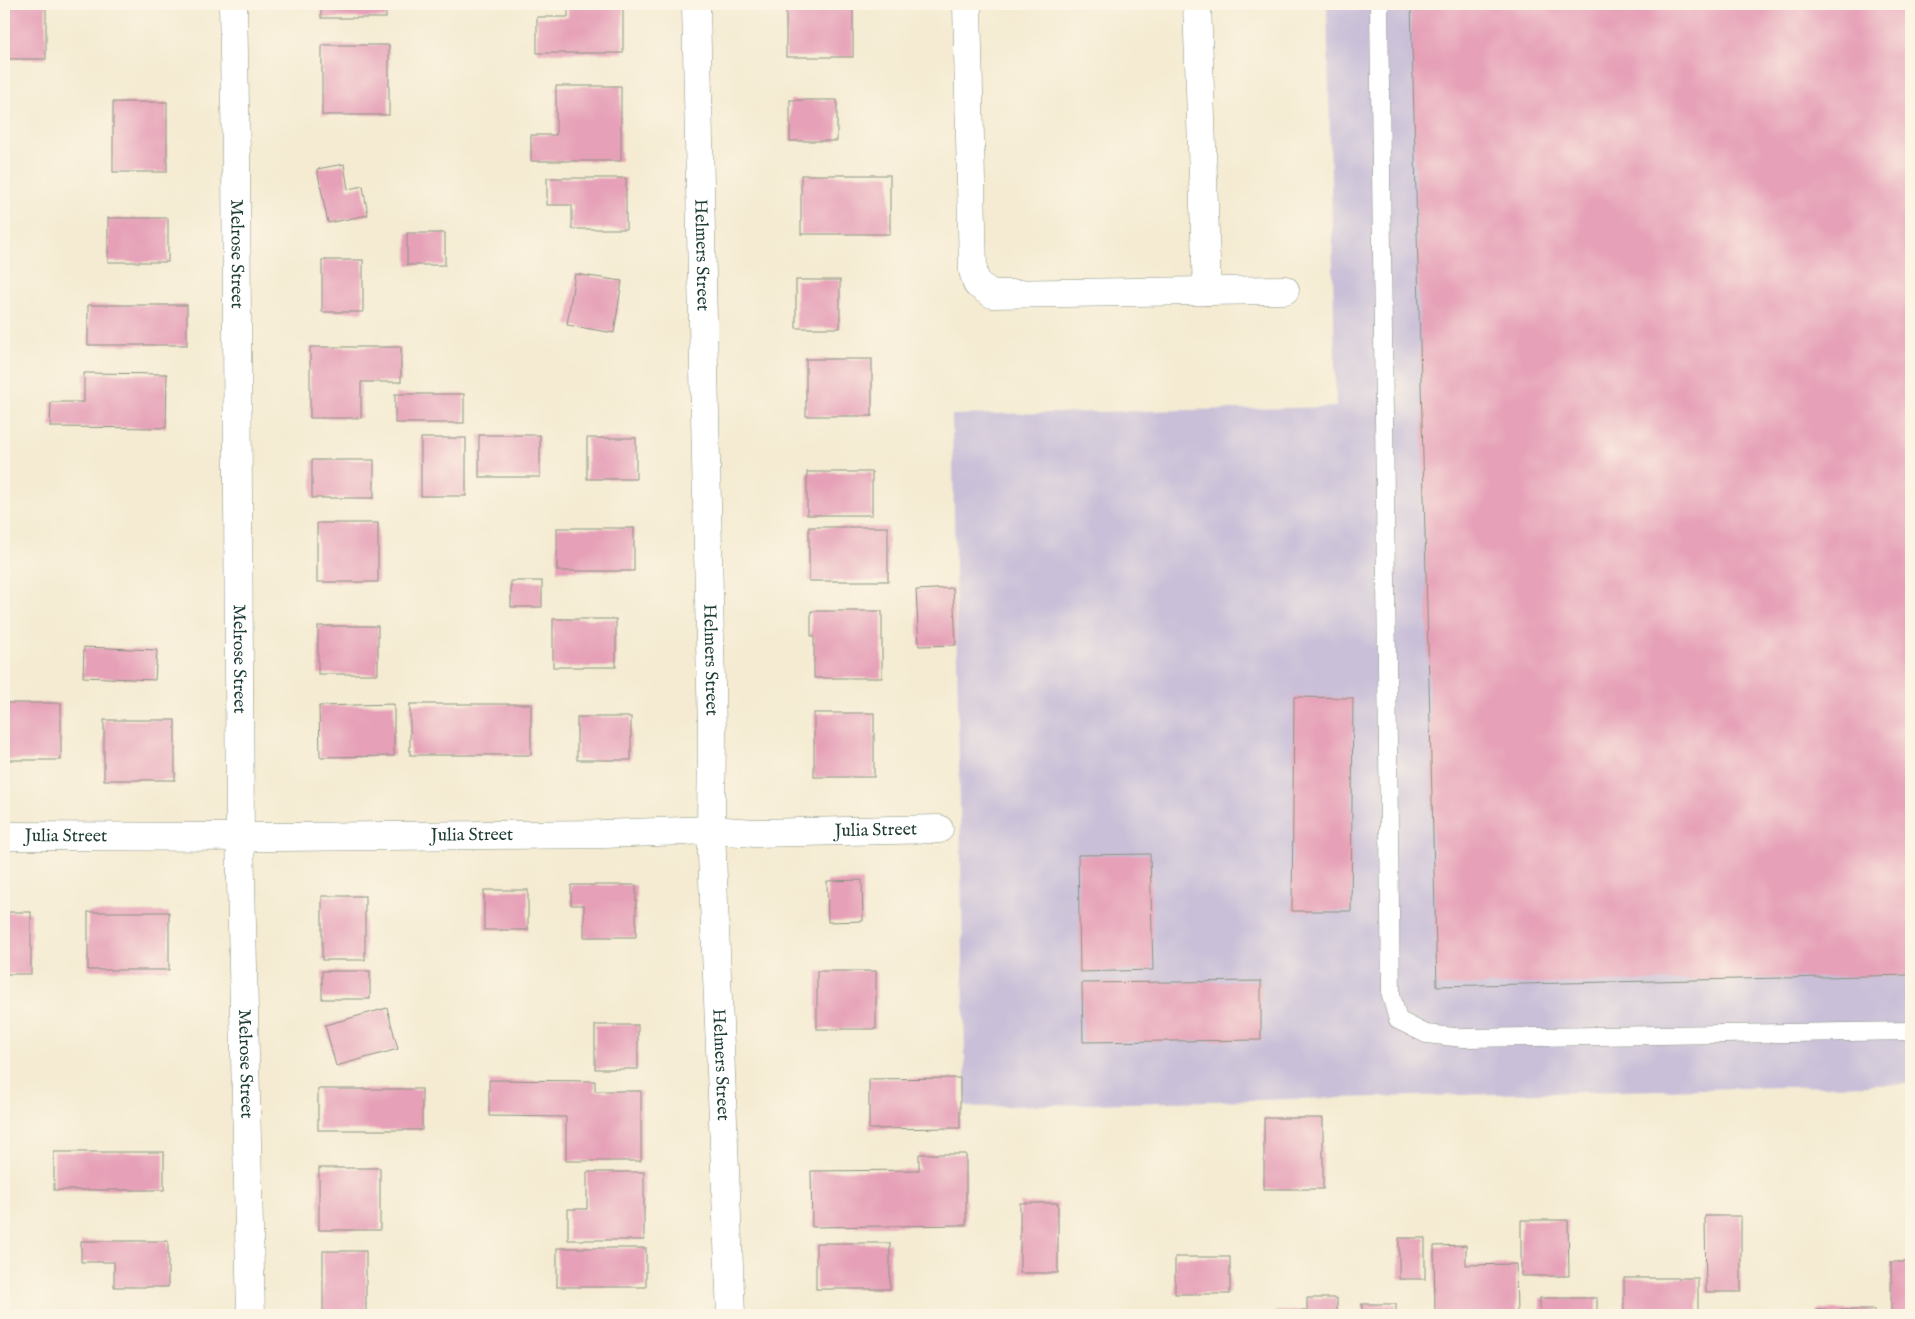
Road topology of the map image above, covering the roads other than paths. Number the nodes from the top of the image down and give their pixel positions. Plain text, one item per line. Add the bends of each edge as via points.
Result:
1 (233, 4) edge
2 (696, 4) edge
3 (967, 4) edge
4 (1197, 4) edge
5 (1379, 4) edge
6 (1285, 290) dead end
7 (1207, 291) junction
8 (939, 829) dead end
9 (711, 830) junction
10 (4, 836) edge
11 (240, 837) junction
12 (1911, 1030) edge
13 (251, 1315) edge
14 (731, 1315) edge

1 - 11 street, Melrose Street
2 - 9 street, Helmers Street via 712,732
3 - 7 street via 973,271 977,284 992,294
4 - 7 street
5 - 12 lane via 1391,995 1398,1020 1426,1034 1464,1038
6 - 7 street
8 - 9 street, Julia Street
9 - 11 street, Julia Street
9 - 14 street, Helmers Street
10 - 11 street, Julia Street
11 - 13 street, Melrose Street

